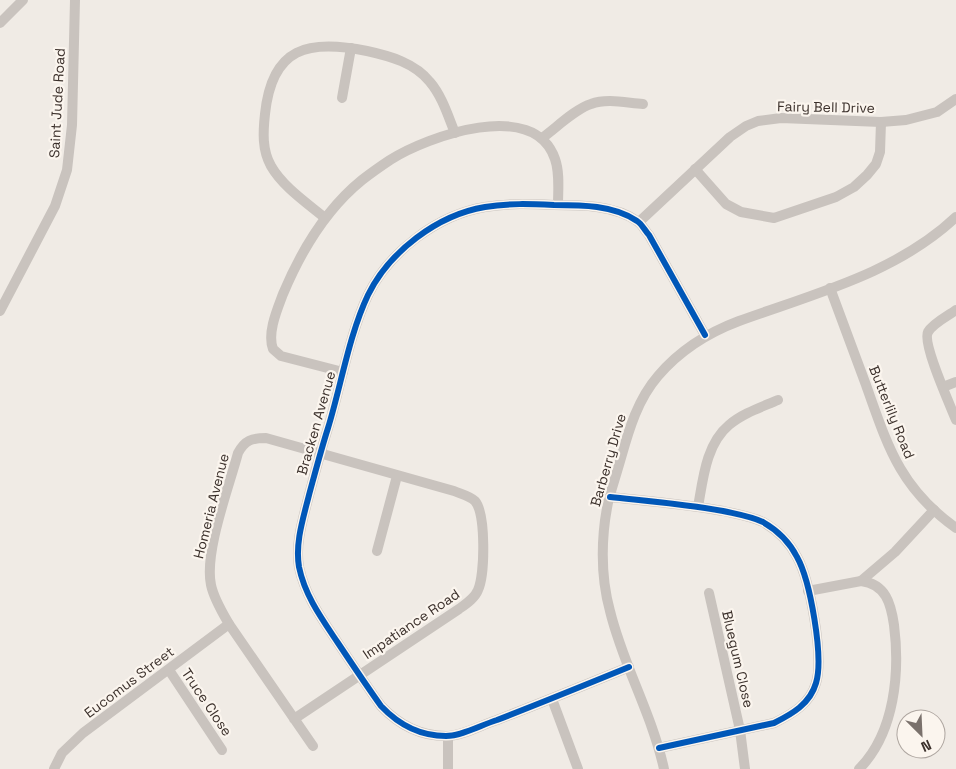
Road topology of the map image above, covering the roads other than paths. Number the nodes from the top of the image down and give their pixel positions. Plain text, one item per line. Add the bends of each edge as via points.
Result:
1 (23, 0) edge
2 (75, 0) edge
3 (0, 24) edge
4 (350, 48) junction
5 (342, 98) dead end
6 (956, 99) edge
7 (643, 104) dead end
8 (881, 122) junction
9 (455, 133) junction
10 (542, 138) junction
11 (695, 169) junction
12 (558, 205) junction
13 (325, 218) junction
14 (955, 221) edge
15 (639, 222) junction
16 (830, 288) junction
17 (956, 310) edge
18 (0, 312) edge
19 (705, 335) junction
20 (343, 372) junction
21 (956, 382) edge
22 (944, 387) junction
23 (778, 400) dead end
24 (956, 420) edge
25 (320, 454) junction
26 (397, 476) junction
27 (610, 498) junction
28 (698, 507) junction
29 (934, 510) junction
30 (956, 528) edge
31 (377, 551) dead end
32 (861, 581) junction
33 (808, 591) junction
34 (709, 594) dead end
35 (229, 624) junction
36 (629, 667) junction
37 (169, 670) junction
38 (360, 676) junction
39 (552, 699) junction
40 (294, 719) junction
41 (740, 730) junction
42 (448, 736) junction
43 (312, 746) dead end
44 (659, 748) junction
45 (222, 750) dead end
46 (54, 769) edge
47 (448, 769) edge
48 (578, 769) edge
49 (664, 769) edge
50 (745, 769) edge
51 (859, 769) edge

1 - 3 street
2 - 18 street, Saint Jude Road via 68,170 55,206
4 - 5 street
4 - 9 street via 392,56 418,70 438,93
4 - 13 street via 312,46 294,55 274,76 266,100 263,129 271,165 283,182
6 - 8 street, Fairy Bell Drive via 926,116
7 - 10 street via 591,104
8 - 11 street, Fairy Bell Drive via 782,118 758,121 730,137
8 - 11 street via 880,152 868,175 836,197 774,218 741,212 726,204
9 - 10 street via 489,126 513,127
9 - 13 street via 391,160 362,181
10 - 12 street via 558,172
11 - 15 street, Fairy Bell Drive
12 - 15 street, Bracken Avenue via 607,208
12 - 20 street, Bracken Avenue via 510,204 467,211 428,230 410,243 390,262 369,294
13 - 20 street via 295,267 271,338 273,349 282,356
14 - 16 street, Barberry Drive via 906,254
15 - 19 street
16 - 19 street, Barberry Drive
16 - 29 street, Butterlily Road via 891,452 911,485
17 - 22 street via 928,332 930,354
19 - 27 street, Barberry Drive via 671,362 642,399
20 - 25 street, Bracken Avenue
21 - 22 street
22 - 24 street
23 - 28 street via 741,417 721,433 707,461
25 - 26 street, Impatiance Road
25 - 35 street, Homeria Avenue via 266,438 254,438 242,444 216,532 209,569 218,606
25 - 38 street, Bracken Avenue via 298,541 299,566 312,605
26 - 31 street
26 - 38 street, Impatiance Road via 454,491 476,502 482,521 482,579 478,592 459,609
27 - 28 street
27 - 36 street, Barberry Drive via 604,532 604,580 609,611
28 - 33 street via 744,515 773,528 798,559
29 - 30 street, Butterlily Road
29 - 32 street via 895,552
32 - 33 street
32 - 51 street via 870,582 887,596 892,608 897,648 896,680 890,711 878,742
33 - 41 street via 819,650 816,684 809,698 789,716 774,723
34 - 41 street, Bluegum Close
35 - 37 street, Eucomus Street
35 - 40 street, Homeria Avenue
36 - 39 street, Bracken Avenue
36 - 44 street, Barberry Drive
37 - 45 street, Truce Close
37 - 46 street, Eucomus Street via 68,746
38 - 40 street, Impatiance Road
38 - 42 street, Bracken Avenue via 393,719 426,734
39 - 42 street, Bracken Avenue
39 - 48 street
40 - 43 street, Homeria Avenue
41 - 44 street
41 - 50 street, Bluegum Close
42 - 47 street
44 - 49 street, Barberry Drive

